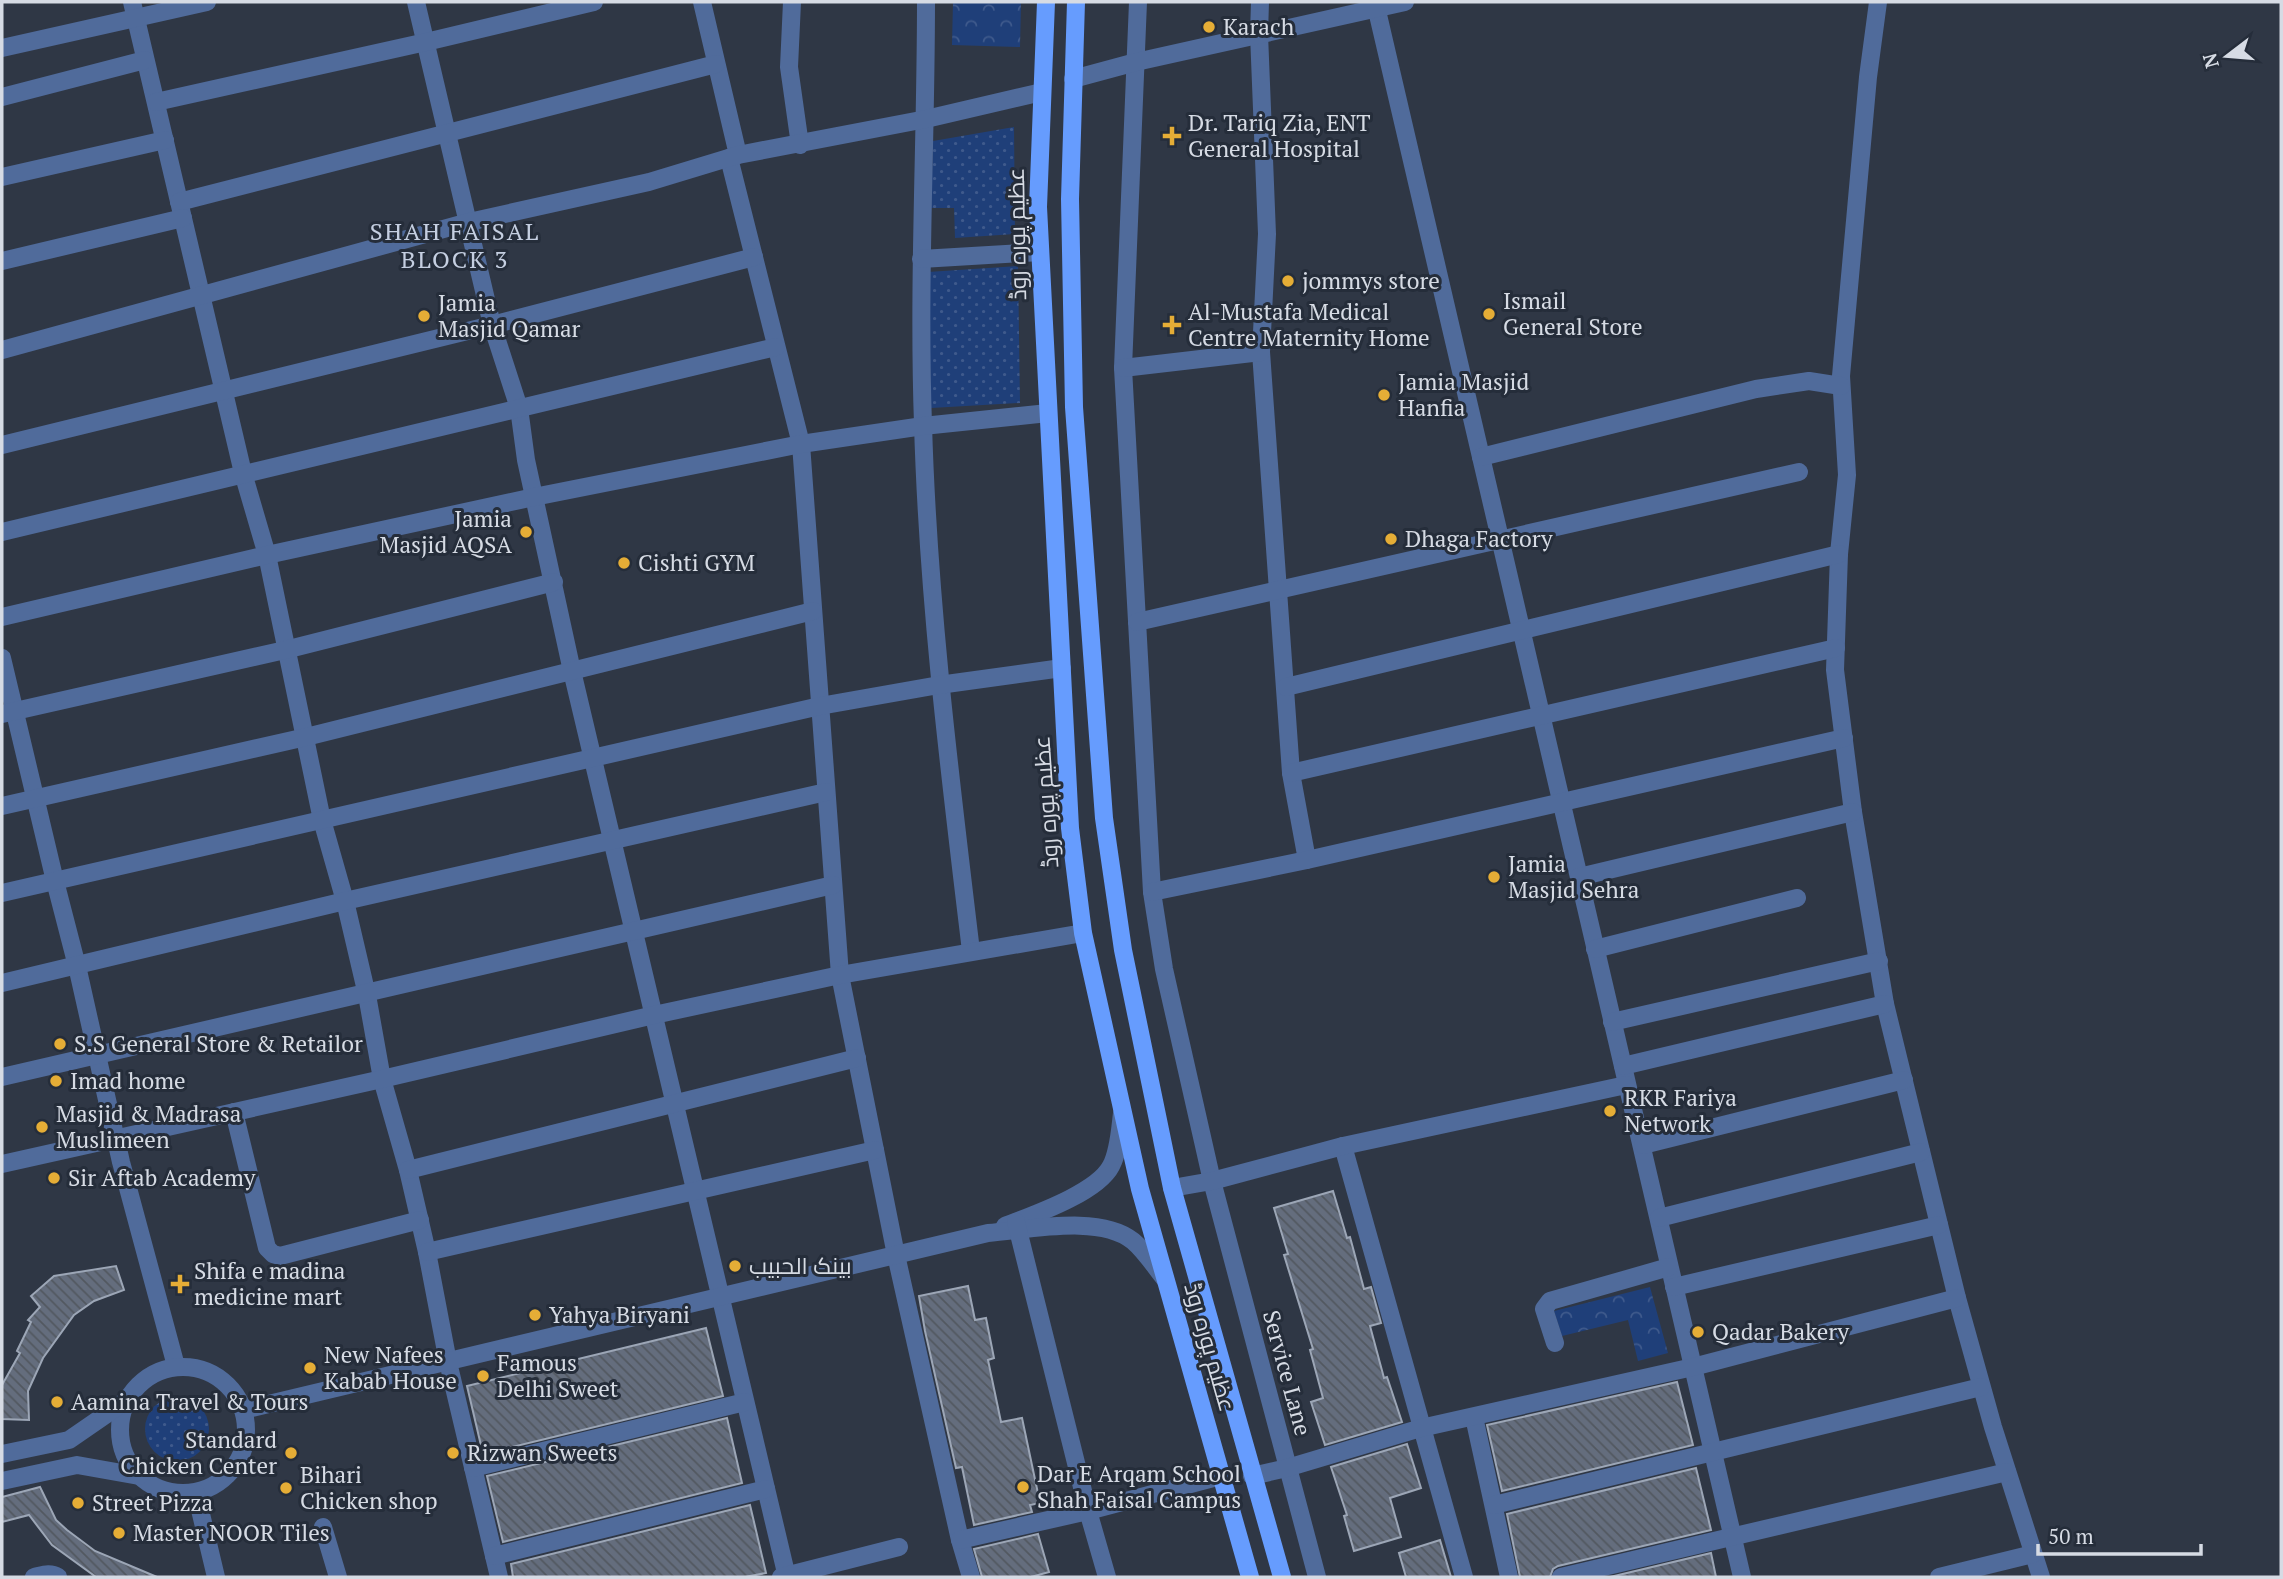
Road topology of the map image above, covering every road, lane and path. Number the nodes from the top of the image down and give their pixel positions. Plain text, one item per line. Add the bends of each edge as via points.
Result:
1 (206, 2) edge
2 (416, 2) edge
3 (594, 2) edge
4 (702, 2) edge
5 (792, 2) edge
6 (926, 2) edge
7 (1046, 2) edge
8 (1076, 2) edge
9 (1138, 2) edge
10 (1260, 2) edge
11 (1405, 2) edge
12 (1878, 2) edge
13 (1376, 5) edge
14 (133, 10) edge
15 (1259, 34) junction
16 (426, 42) junction
17 (2, 48) edge
18 (145, 60) junction
19 (1136, 62) junction
20 (716, 64) junction
21 (1073, 79) junction
22 (1042, 92) junction
23 (2, 97) edge
24 (156, 102) junction
25 (926, 119) junction
26 (448, 133) junction
27 (165, 140) junction
28 (800, 145) junction
29 (733, 156) junction
30 (2, 177) edge
31 (181, 210) junction
32 (469, 222) junction
33 (1040, 252) junction
34 (754, 257) junction
35 (921, 259) junction
36 (2, 261) edge
37 (202, 295) junction
38 (492, 325) junction
39 (776, 347) junction
40 (2, 350) edge
41 (1261, 352) junction
42 (1123, 368) junction
43 (1841, 386) junction
44 (224, 391) junction
45 (519, 408) junction
46 (1048, 413) junction
47 (923, 426) junction
48 (801, 444) junction
49 (2, 445) edge
50 (1481, 457) junction
51 (1799, 472) dead end
52 (243, 473) junction
53 (534, 497) junction
54 (2, 531) edge
55 (1501, 541) junction
56 (1839, 554) junction
57 (267, 555) junction
58 (554, 582) junction
59 (1279, 589) junction
60 (813, 611) junction
61 (2, 617) edge
62 (1137, 622) junction
63 (1522, 631) junction
64 (1836, 648) junction
65 (285, 650) junction
66 (2, 658) edge
67 (1062, 668) junction
68 (572, 671) junction
69 (939, 685) junction
70 (1286, 687) junction
71 (820, 706) junction
72 (8, 712) edge
73 (1543, 716) junction
74 (306, 737) junction
75 (1844, 738) junction
76 (594, 758) junction
77 (1292, 773) junction
78 (826, 792) junction
79 (35, 798) junction
80 (1562, 801) junction
81 (2, 806) edge
82 (1853, 812) junction
83 (322, 820) junction
84 (614, 840) junction
85 (1307, 860) junction
86 (1579, 877) junction
87 (55, 881) junction
88 (833, 886) junction
89 (1152, 892) junction
90 (2, 893) edge
91 (1797, 898) dead end
92 (345, 901) junction
93 (635, 932) junction
94 (1083, 933) junction
95 (1595, 949) junction
96 (971, 951) junction
97 (1879, 961) junction
98 (78, 966) junction
99 (840, 975) junction
100 (2, 983) edge
101 (367, 995) junction
102 (1885, 1004) junction
103 (654, 1015) junction
104 (1612, 1022) junction
105 (96, 1056) junction
106 (857, 1058) junction
107 (1623, 1066) junction
108 (2, 1077) edge
109 (382, 1079) junction
110 (1904, 1080) junction
111 (1626, 1085) junction
112 (675, 1103) junction
113 (1122, 1111) junction
114 (234, 1112) junction
115 (115, 1139) junction
116 (1643, 1144) junction
117 (1343, 1146) junction
118 (875, 1150) junction
119 (1921, 1152) junction
120 (2, 1164) edge
121 (408, 1170) junction
122 (1212, 1181) junction
123 (1172, 1188) junction
124 (695, 1192) junction
125 (1659, 1219) junction
126 (420, 1220) junction
127 (1939, 1225) junction
128 (1017, 1226) junction
129 (427, 1252) junction
130 (896, 1255) junction
131 (1669, 1267) junction
132 (1165, 1279) junction
133 (1674, 1287) junction
134 (720, 1297) junction
135 (1956, 1298) junction
136 (1555, 1343) dead end
137 (448, 1362) junction
138 (176, 1366) junction
139 (1693, 1367) junction
140 (1982, 1387) junction
141 (127, 1400) junction
142 (745, 1402) junction
143 (243, 1410) junction
144 (1474, 1417) junction
145 (1421, 1428) junction
146 (1713, 1450) junction
147 (2, 1454) edge
148 (473, 1468) junction
149 (1287, 1468) junction
150 (2007, 1472) junction
151 (139, 1476) junction
152 (1221, 1476) junction
153 (1252, 1476) junction
154 (2, 1481) edge
155 (766, 1489) junction
156 (196, 1493) junction
157 (1260, 1502) junction
158 (1494, 1505) junction
159 (1231, 1510) junction
160 (1087, 1511) junction
161 (323, 1527) dead end
162 (1733, 1536) junction
163 (960, 1540) junction
164 (899, 1547) dead end
165 (2033, 1554) junction
166 (494, 1556) junction
167 (34, 1577) edge
168 (58, 1577) edge
169 (216, 1577) edge
170 (338, 1577) edge
171 (499, 1577) edge
172 (785, 1577) edge
173 (971, 1577) edge
174 (1107, 1577) edge
175 (1250, 1577) edge
176 (1282, 1577) edge
177 (1317, 1577) edge
178 (1464, 1577) edge
179 (1509, 1577) edge
180 (1560, 1577) edge
181 (1742, 1577) edge
182 (1939, 1577) edge
183 (2041, 1577) edge

1 - 14 street
2 - 16 street
3 - 16 street
4 - 20 street
5 - 28 street via 789,67
6 - 25 street
7 - 22 main road, عظیم پورہ روڈ
8 - 21 main road, عظیم پورہ روڈ
9 - 19 street, Service Lane
10 - 15 street
11 - 13 street
12 - 43 street
13 - 15 street
13 - 50 street
14 - 17 street
14 - 18 street
15 - 19 street
15 - 41 street via 1267,234
16 - 24 street
16 - 26 street
18 - 23 street
18 - 24 street
19 - 21 street
19 - 42 street, Service Lane
20 - 26 street
20 - 29 street
21 - 123 main road, عظیم پورہ روڈ via 1074,407 1104,818 1122,950
22 - 25 street
22 - 33 main road, عظیم پورہ روڈ
24 - 27 street
25 - 28 street
25 - 35 street
26 - 31 street
26 - 32 street
27 - 30 street
27 - 31 street
28 - 29 street
29 - 32 street via 649,182
29 - 34 street
31 - 36 street
31 - 37 street
32 - 37 street
32 - 38 street
33 - 35 street
33 - 46 main road, عظیم پورہ روڈ
34 - 38 street
34 - 39 street
35 - 47 street
37 - 40 street
37 - 44 street
38 - 44 street
38 - 45 street
39 - 45 street
39 - 48 street
41 - 42 street
41 - 59 street
42 - 62 street, Service Lane
43 - 50 street via 1810,381 1756,389
43 - 56 street via 1847,475
44 - 49 street
44 - 52 street
45 - 52 street
45 - 53 street
46 - 47 street
46 - 67 main road, عظیم پورہ روڈ
47 - 48 street
47 - 69 street
48 - 53 street
48 - 60 street
50 - 55 street
51 - 55 street
52 - 54 street
52 - 57 street
53 - 57 street
53 - 58 street
55 - 59 street
55 - 63 street
56 - 63 street
56 - 64 street
57 - 61 street
57 - 65 street
58 - 65 street
58 - 68 street
59 - 62 street
59 - 70 street
60 - 68 street
60 - 71 street
62 - 89 street, Service Lane
63 - 70 street
63 - 73 street
64 - 73 street
64 - 75 street
65 - 72 street
65 - 74 street
66 - 72 street
67 - 69 street
67 - 94 main road, عظیم پورہ روڈ via 1070,828
68 - 74 street
68 - 76 street
69 - 71 street
69 - 96 street
70 - 77 street
71 - 76 street
71 - 78 street
72 - 79 street
73 - 77 street
73 - 80 street
74 - 79 street
74 - 83 street
75 - 80 street
75 - 82 street
76 - 83 street
76 - 84 street
77 - 85 street
78 - 84 street
78 - 88 street
79 - 81 street
79 - 87 street
80 - 85 street
80 - 86 street
82 - 86 street
82 - 97 street
83 - 87 street
83 - 92 street
84 - 92 street
84 - 93 street
85 - 89 street
86 - 95 street
87 - 90 street
87 - 98 street
88 - 93 street
88 - 99 street
89 - 122 street, Service Lane via 1164,969
91 - 95 street
92 - 98 street
92 - 101 street
93 - 101 street
93 - 103 street
94 - 96 street
94 - 113 main road, عظیم پورہ روڈ
95 - 104 street
96 - 99 street
97 - 102 street
97 - 104 street
98 - 100 street
98 - 105 street
99 - 103 street
99 - 106 street
101 - 105 street
101 - 109 street
102 - 107 street
102 - 110 street
103 - 109 street
103 - 112 street
104 - 107 street
105 - 108 street
105 - 115 street
106 - 112 street
106 - 118 street
107 - 111 street
109 - 114 street
109 - 121 street
110 - 116 street
110 - 119 street
111 - 116 street
111 - 117 street
112 - 121 street
112 - 124 street
113 - 128 street via 1111,1166 1098,1182
113 - 132 main road, عظیم پورہ روڈ
114 - 115 street
114 - 126 street via 267,1248 273,1254 280,1256
115 - 120 street
115 - 138 street
116 - 125 street
117 - 122 street
117 - 145 street
118 - 124 street
118 - 130 street
119 - 125 street
119 - 127 street
121 - 126 street
122 - 123 street
122 - 149 street, Service Lane
123 - 153 main road, عظیم پورہ روڈ
124 - 129 street
124 - 134 street
125 - 131 street
126 - 129 street
127 - 133 street
127 - 135 street
128 - 130 street
128 - 132 street via 1110,1228 1133,1241
128 - 160 street
129 - 137 street
130 - 134 street
130 - 163 street
131 - 133 street
131 - 136 street via 1550,1301 1544,1309
132 - 152 main road, عظیم پورہ روڈ
133 - 139 street
134 - 137 street
134 - 142 street
135 - 139 street
135 - 140 street
137 - 143 street
137 - 148 street
138 - 141 street via 156,1372
138 - 143 street via 217,1376 233,1391
139 - 144 street
139 - 146 street
140 - 146 street
140 - 150 street
141 - 147 street via 69,1440
141 - 151 street via 120,1419 120,1440
142 - 148 street
142 - 155 street
143 - 156 street via 247,1431 243,1452 232,1471 216,1485
144 - 145 street
144 - 158 street
145 - 149 street
145 - 178 street
146 - 158 street
146 - 162 street
148 - 166 street
149 - 153 street
149 - 177 street, Service Lane
150 - 162 street
150 - 165 street
151 - 154 street via 77,1465
151 - 156 street via 175,1494
152 - 159 main road, عظیم پورہ روڈ
152 - 160 street
153 - 157 main road, عظیم پورہ روڈ
155 - 166 street
155 - 172 street
156 - 169 street
157 - 159 main road
157 - 176 main road, عظیم پورہ روڈ
158 - 179 street
159 - 175 main road, عظیم پورہ روڈ
160 - 163 street
160 - 174 street
161 - 170 street
162 - 180 street
162 - 181 street
163 - 173 street
164 - 172 street
165 - 182 street
165 - 183 street
166 - 171 street
167 - 168 street

